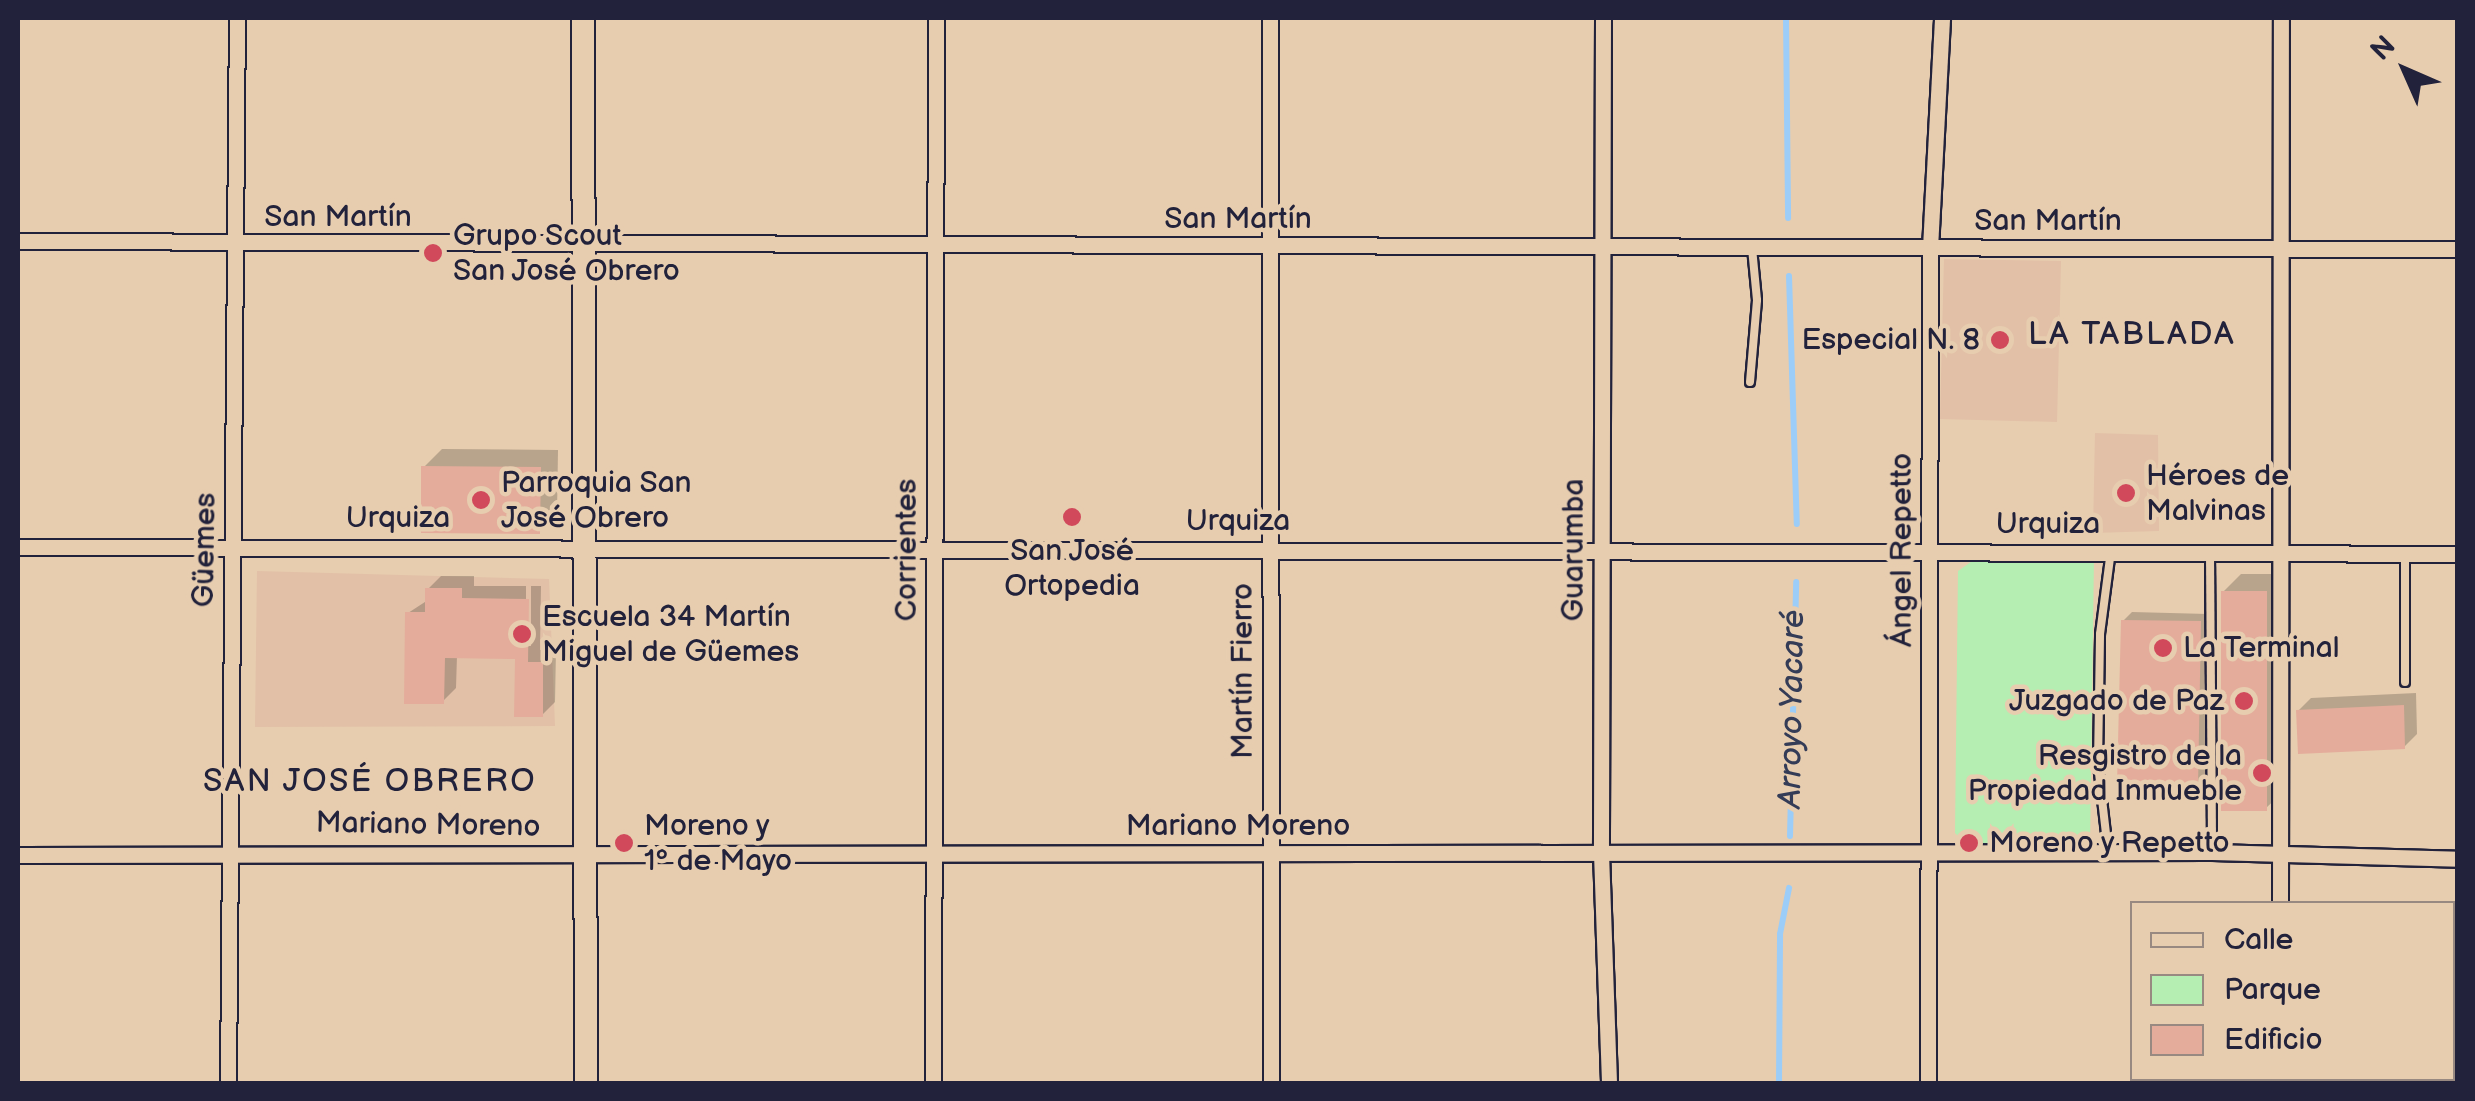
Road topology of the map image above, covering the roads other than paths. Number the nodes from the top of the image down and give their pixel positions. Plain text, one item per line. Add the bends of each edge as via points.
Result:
1 (237, 18) edge
2 (583, 18) edge
3 (936, 18) edge
4 (1270, 18) edge
5 (1603, 18) edge
6 (1942, 18) edge
7 (2281, 18) edge
8 (18, 242) edge
9 (235, 244) junction
10 (582, 245) junction
11 (935, 246) junction
12 (1270, 247) junction
13 (1602, 248) junction
14 (1752, 248) junction
15 (1930, 248) junction
16 (2280, 249) junction
17 (2458, 250) edge
18 (1750, 382) dead end
19 (232, 545) junction
20 (582, 546) junction
21 (18, 547) edge
22 (934, 548) junction
23 (1270, 549) junction
24 (1602, 550) junction
25 (1930, 551) junction
26 (2111, 552) junction
27 (2210, 552) junction
28 (2280, 552) junction
29 (2405, 552) junction
30 (2458, 554) edge
31 (2405, 682) dead end
32 (230, 851) junction
33 (2212, 852) junction
34 (1600, 853) junction
35 (1928, 853) junction
36 (2108, 853) junction
37 (581, 854) junction
38 (933, 854) junction
39 (1271, 854) junction
40 (18, 855) edge
41 (2280, 856) junction
42 (2458, 858) edge
43 (2280, 901) edge
44 (228, 1084) edge
45 (586, 1084) edge
46 (932, 1084) edge
47 (1271, 1084) edge
48 (1609, 1084) edge
49 (1928, 1084) edge

1 - 9 street, Güemes
2 - 10 main road
3 - 11 street, Corrientes
4 - 12 street, Martín Fierro
5 - 13 street, Guarumba
6 - 15 street, Ángel Repetto
7 - 16 street
8 - 9 street, San Martín
9 - 10 street, San Martín
9 - 19 street, Güemes
10 - 11 street, San Martín
10 - 20 main road
11 - 12 street, San Martín
11 - 22 street, Corrientes
12 - 13 street, San Martín
12 - 23 street, Martín Fierro
13 - 14 street, San Martín
13 - 24 street, Guarumba
14 - 15 street, San Martín
14 - 18 lane via 1758,300
15 - 16 street, San Martín
15 - 25 street, Ángel Repetto
16 - 17 street, San Martín
16 - 28 street
19 - 20 street, Urquiza
19 - 21 street, Urquiza
19 - 32 street, Güemes
20 - 22 street, Urquiza
20 - 37 main road
22 - 23 street, Urquiza
22 - 38 street, Corrientes
23 - 24 street, Urquiza
23 - 39 street, Martín Fierro
24 - 25 street, Urquiza
24 - 34 street, Guarumba
25 - 26 street, Urquiza
25 - 35 street, Ángel Repetto
26 - 27 street, Urquiza
26 - 36 lane via 2100,634 2098,764
27 - 28 street, Urquiza
27 - 33 lane
28 - 29 street, Urquiza
28 - 41 street
29 - 30 street, Urquiza
29 - 31 lane
32 - 37 street, Mariano Moreno
32 - 40 street, Mariano Moreno
32 - 44 street, Güemes
33 - 36 street, Mariano Moreno
33 - 41 street, Mariano Moreno
34 - 35 street, Mariano Moreno
34 - 39 street, Mariano Moreno
34 - 48 street, Guarumba
35 - 36 street, Mariano Moreno
35 - 49 street, Ángel Repetto
37 - 38 street, Mariano Moreno
37 - 45 main road
38 - 39 street, Mariano Moreno
38 - 46 street, Corrientes
39 - 47 street, Martín Fierro
41 - 42 street, Mariano Moreno
41 - 43 street

